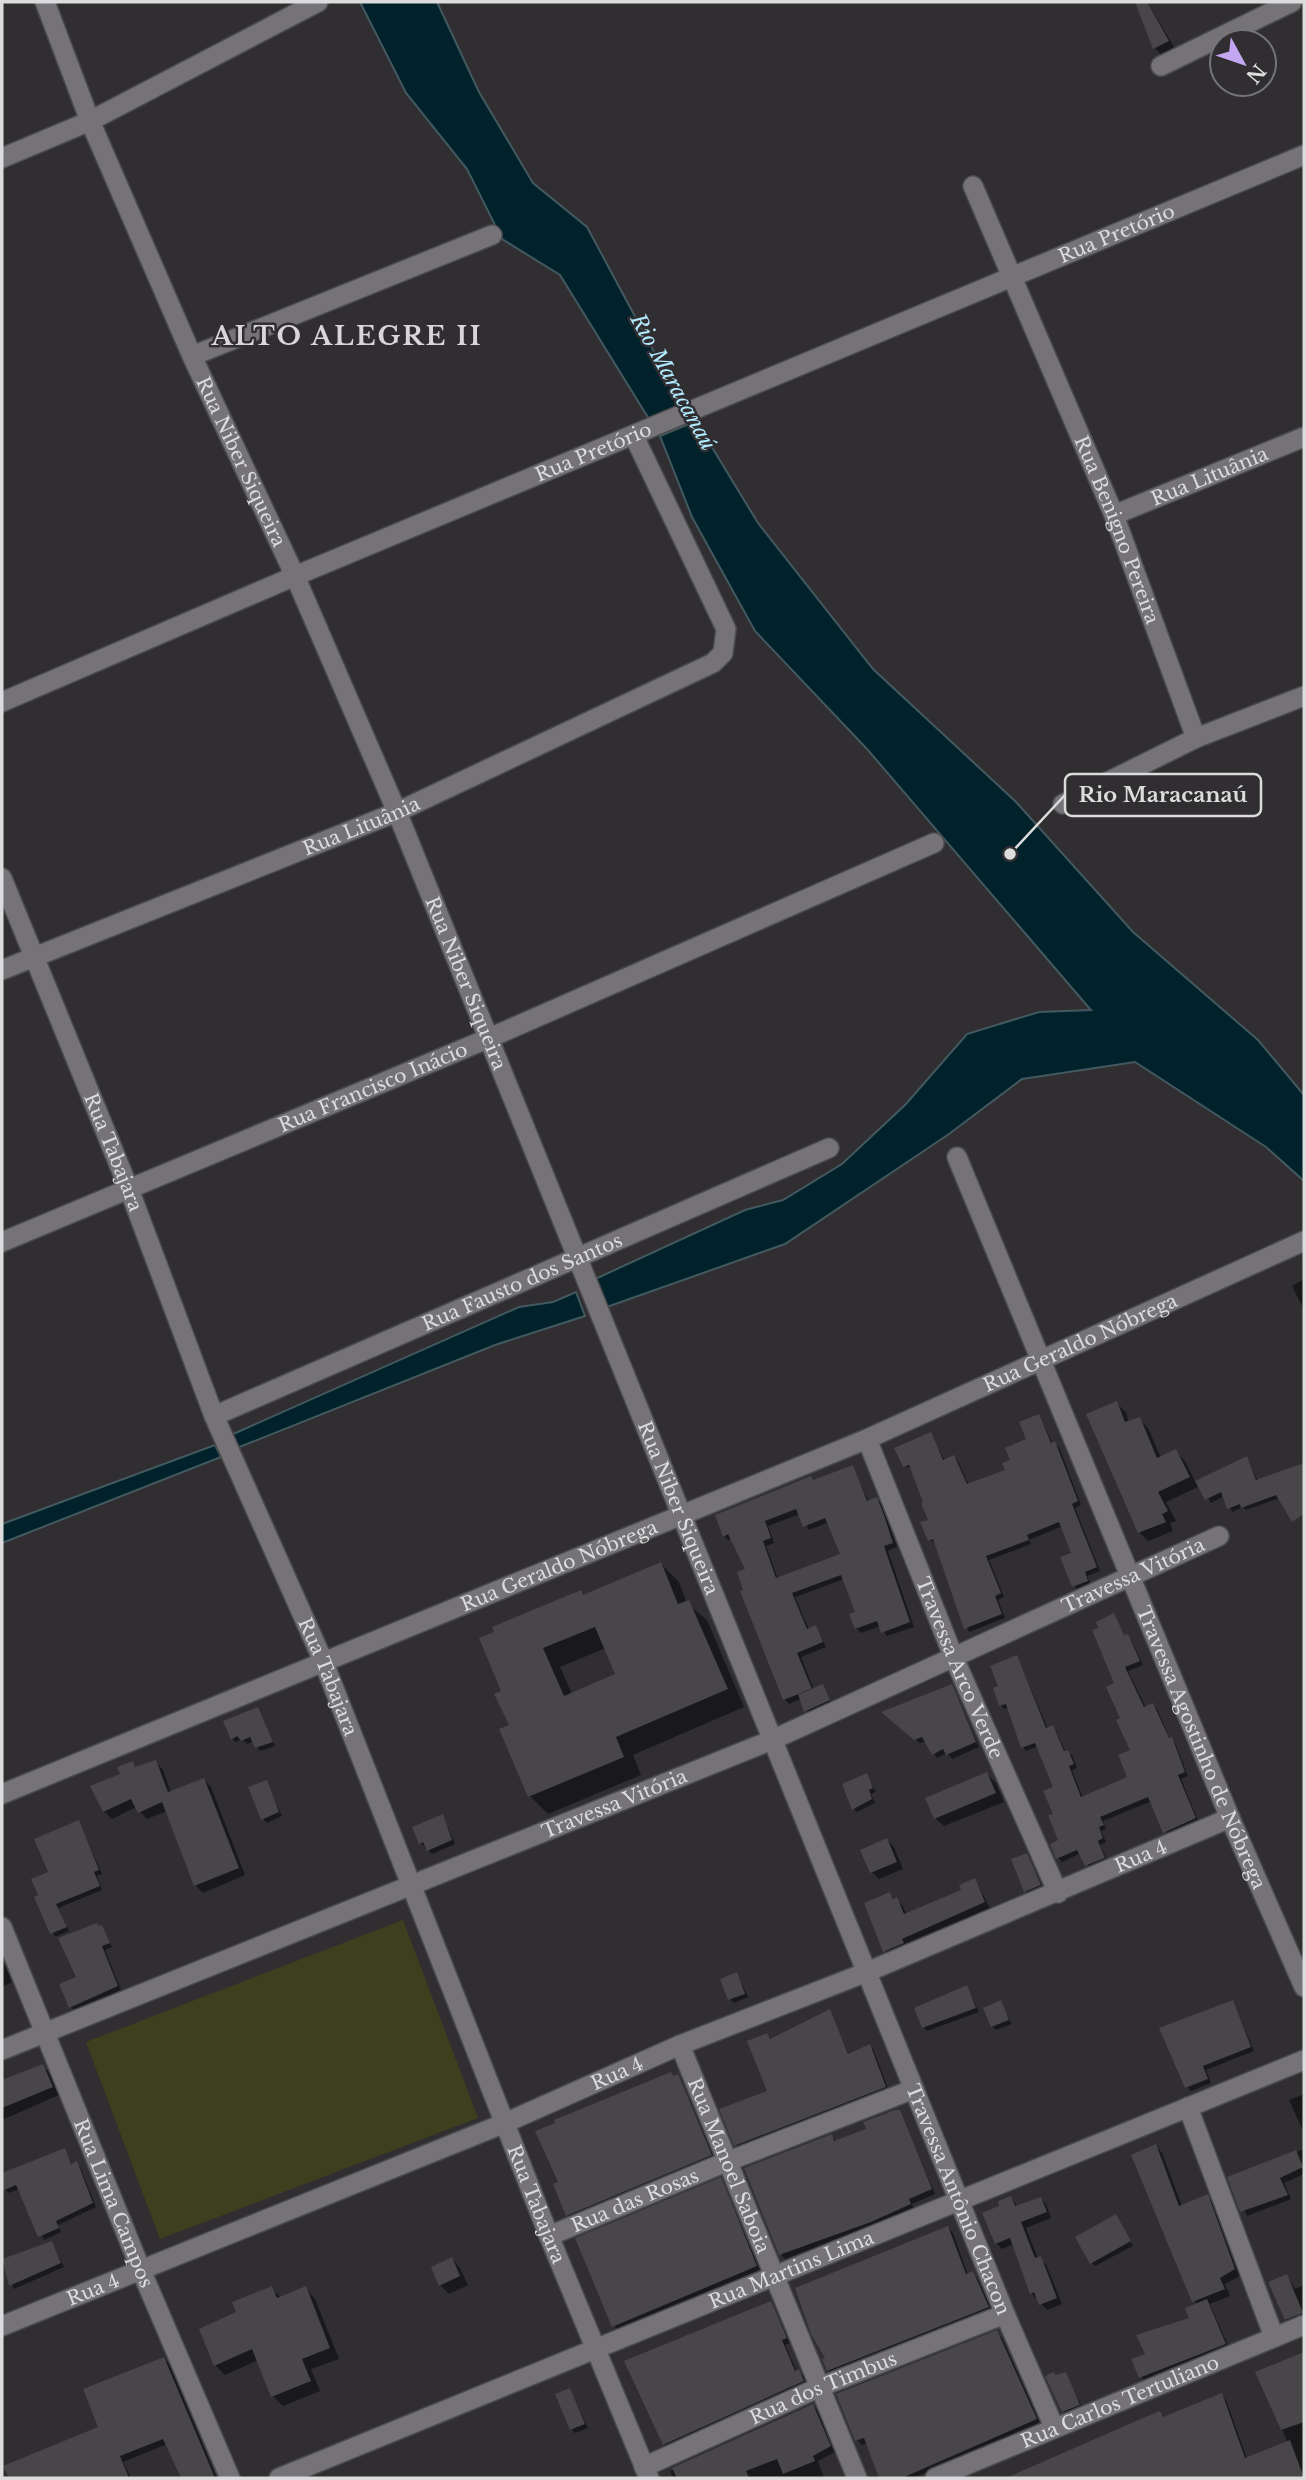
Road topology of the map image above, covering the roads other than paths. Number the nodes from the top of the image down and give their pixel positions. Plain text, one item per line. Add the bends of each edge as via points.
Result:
1 (45, 2) edge
2 (317, 2) edge
3 (1292, 2) edge
4 (1161, 66) dead end
5 (90, 121) junction
6 (1304, 155) edge
7 (2, 158) edge
8 (973, 186) dead end
9 (492, 235) dead end
10 (1010, 276) junction
11 (191, 356) junction
12 (634, 436) junction
13 (1304, 437) edge
14 (1114, 515) junction
15 (295, 576) junction
16 (1304, 696) edge
17 (2, 702) edge
18 (1196, 738) junction
19 (1063, 804) dead end
20 (397, 812) junction
21 (934, 843) dead end
22 (2, 878) edge
23 (34, 956) junction
24 (2, 970) edge
25 (487, 1039) junction
26 (829, 1147) dead end
27 (957, 1157) dead end
28 (129, 1189) junction
29 (1304, 1241) edge
30 (2, 1242) edge
31 (577, 1260) junction
32 (1041, 1361) junction
33 (214, 1416) junction
34 (867, 1440) junction
35 (681, 1518) junction
36 (1219, 1536) dead end
37 (1130, 1576) junction
38 (954, 1658) junction
39 (324, 1663) junction
40 (772, 1740) junction
41 (2, 1794) edge
42 (1230, 1818) junction
43 (413, 1884) junction
44 (1058, 1893) junction
45 (2, 1927) edge
46 (867, 1972) junction
47 (1304, 1987) edge
48 (46, 2032) junction
49 (680, 2045) junction
50 (2, 2050) edge
51 (1304, 2060) edge
52 (914, 2090) junction
53 (1188, 2107) junction
54 (505, 2123) junction
55 (726, 2162) junction
56 (961, 2200) junction
57 (549, 2236) junction
58 (141, 2270) junction
59 (773, 2275) junction
60 (1005, 2314) junction
61 (1304, 2325) edge
62 (2, 2326) edge
63 (1273, 2337) junction
64 (597, 2351) junction
65 (820, 2387) junction
66 (1054, 2427) junction
67 (647, 2473) edge
68 (230, 2478) edge
69 (279, 2478) edge
70 (857, 2478) edge
71 (935, 2478) edge

1 - 5 street, Rua Niber Siqueira
2 - 5 street
3 - 4 street
5 - 7 street
5 - 11 street, Rua Niber Siqueira
6 - 10 street, Rua Pretório
8 - 10 street, Rua Benigno Pereira
9 - 11 street
10 - 12 street, Rua Pretório
10 - 14 street, Rua Benigno Pereira
11 - 15 street, Rua Niber Siqueira
12 - 15 street, Rua Pretório
12 - 20 street, Rua Lituânia via 726,629 723,653 713,663
13 - 14 street, Rua Lituânia
14 - 18 street, Rua Benigno Pereira
15 - 17 street, Rua Pretório
15 - 20 street, Rua Niber Siqueira
16 - 18 street
18 - 19 street
20 - 23 street, Rua Lituânia
20 - 25 street, Rua Niber Siqueira
21 - 25 street, Rua Francisco Inácio
22 - 23 street, Rua Tabajara
23 - 24 street, Rua Lituânia
23 - 28 street, Rua Tabajara
25 - 28 street, Rua Francisco Inácio
25 - 31 street, Rua Niber Siqueira
26 - 31 street, Rua Fausto dos Santos
27 - 32 street, Travessa Agostinho de Nóbrega
28 - 30 street, Rua Francisco Inácio
28 - 33 street, Rua Tabajara
29 - 32 street, Rua Geraldo Nóbrega
31 - 33 street, Rua Fausto dos Santos
31 - 35 street, Rua Niber Siqueira
32 - 34 street, Rua Geraldo Nóbrega
32 - 37 street, Travessa Agostinho de Nóbrega
33 - 39 street, Rua Tabajara
34 - 35 street, Rua Geraldo Nóbrega
34 - 38 street, Travessa Arco Verde
35 - 39 street, Rua Geraldo Nóbrega
35 - 40 street, Rua Niber Siqueira
36 - 37 street, Travessa Vitória
37 - 38 street, Travessa Vitória
37 - 42 street, Travessa Agostinho de Nóbrega
38 - 40 street, Travessa Vitória
38 - 44 street, Travessa Arco Verde
39 - 41 street, Rua Geraldo Nóbrega
39 - 43 street, Rua Tabajara
40 - 43 street, Travessa Vitória
40 - 46 street, Rua Niber Siqueira
42 - 44 street, Rua 4
42 - 47 street, Travessa Agostinho de Nóbrega
43 - 48 street, Travessa Vitória
43 - 54 street, Rua Tabajara
44 - 46 street, Rua 4
45 - 48 street, Rua Lima Campos
46 - 49 street, Rua 4
46 - 52 street, Travessa Antônio Chacon
48 - 50 street, Travessa Vitória
48 - 58 street, Rua Lima Campos
49 - 54 street, Rua 4
49 - 55 street, Rua Manoel Saboia
51 - 53 street, Rua Martins Lima
52 - 55 street, Rua das Rosas
52 - 56 street, Travessa Antônio Chacon
53 - 56 street, Rua Martins Lima
53 - 63 street
54 - 57 street, Rua Tabajara
54 - 58 street, Rua 4
55 - 57 street, Rua das Rosas
55 - 59 street, Rua Manoel Saboia
56 - 59 street, Rua Martins Lima
56 - 60 street, Travessa Antônio Chacon
57 - 64 street, Rua Tabajara
58 - 62 street, Rua 4
58 - 68 street, Rua Lima Campos
59 - 64 street, Rua Martins Lima
59 - 65 street, Rua Manoel Saboia
60 - 65 street, Rua dos Timbus
60 - 66 street, Travessa Antônio Chacon
61 - 63 street, Rua Carlos Tertuliano
63 - 66 street, Rua Carlos Tertuliano
64 - 67 street, Rua Tabajara
64 - 69 street, Rua Martins Lima
65 - 67 street, Rua dos Timbus
65 - 70 street, Rua Manoel Saboia
66 - 71 street, Rua Carlos Tertuliano

